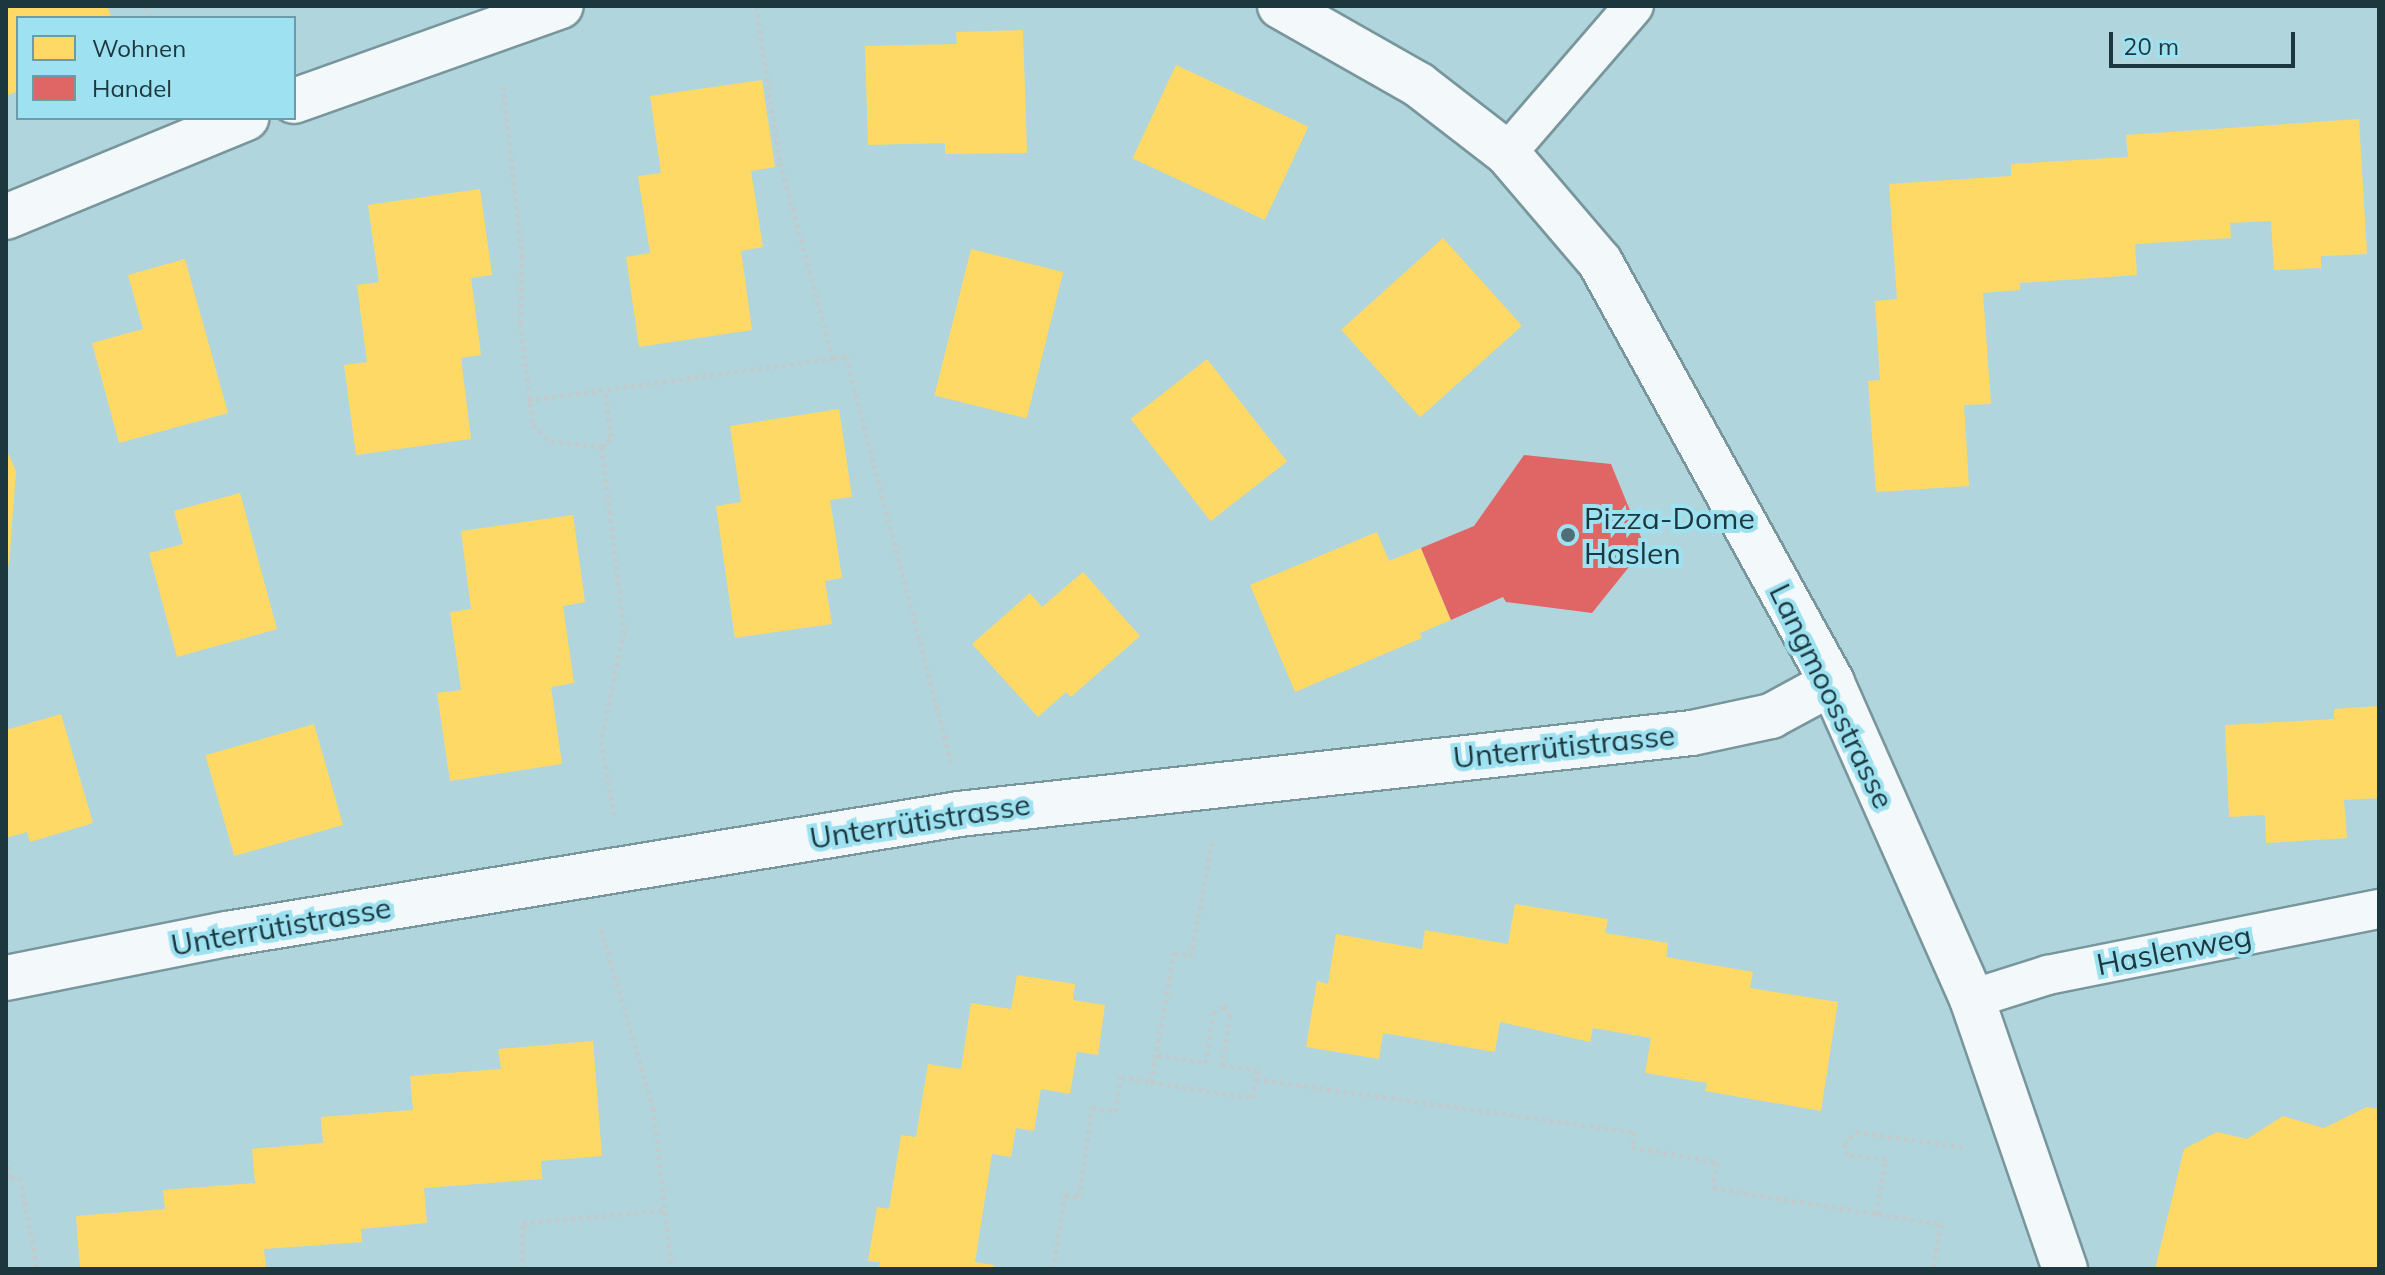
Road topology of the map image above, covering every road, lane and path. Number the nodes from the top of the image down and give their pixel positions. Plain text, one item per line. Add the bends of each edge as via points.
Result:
1 (561, 6) edge
2 (756, 6) edge
3 (1280, 6) edge
4 (1634, 6) edge
5 (483, 32) junction
6 (296, 100) edge
7 (241, 120) edge
8 (1507, 153) junction
9 (6, 217) edge
10 (833, 358) junction
11 (605, 389) junction
12 (528, 400) junction
13 (602, 447) junction
14 (1832, 683) junction
15 (1212, 785) junction
16 (959, 814) junction
17 (606, 870) junction
18 (2379, 909) edge
19 (6, 978) edge
20 (1972, 999) junction
21 (1158, 1055) junction
22 (1256, 1079) junction
23 (1151, 1082) junction
24 (2028, 1156) junction
25 (6, 1158) edge
26 (665, 1210) junction
27 (1876, 1214) junction
28 (37, 1269) edge
29 (523, 1269) edge
30 (672, 1269) edge
31 (1053, 1269) edge
32 (1933, 1269) edge
33 (2065, 1269) edge

1 - 5 street
2 - 10 path via 780,162
3 - 8 street, Langmoosstrasse via 1419,85
4 - 8 lane
5 - 6 street
5 - 12 path via 502,78 522,255 520,323
7 - 9 street
8 - 14 street, Langmoosstrasse via 1600,262
10 - 11 path
10 - 16 path via 846,356 957,787
11 - 12 path
11 - 13 path via 611,437
12 - 13 path via 533,425 551,441
13 - 17 path via 624,631 601,741
14 - 15 street, Unterrütistrasse via 1771,716 1692,733
14 - 20 street, Langmoosstrasse
15 - 16 street, Unterrütistrasse
15 - 21 path via 1215,826 1191,956 1174,953
16 - 17 street, Unterrütistrasse
17 - 19 street, Unterrütistrasse via 227,934
17 - 26 path via 653,1108
18 - 20 lane, Haslenweg via 2048,975
20 - 24 street, Langmoosstrasse
21 - 22 path via 1206,1063 1213,1013 1224,1006 1230,1015 1222,1065 1257,1070
21 - 23 path
22 - 23 path via 1253,1098
22 - 27 path via 1635,1132 1632,1147 1717,1162 1713,1188
23 - 31 path via 1121,1077 1115,1111 1092,1107 1079,1197 1065,1195
24 - 27 path via 1856,1132 1844,1144 1848,1155 1886,1159
24 - 33 street, Langmoosstrasse
25 - 28 path via 10,1178 20,1177
26 - 29 path via 523,1223
26 - 30 path
27 - 32 path via 1941,1224

